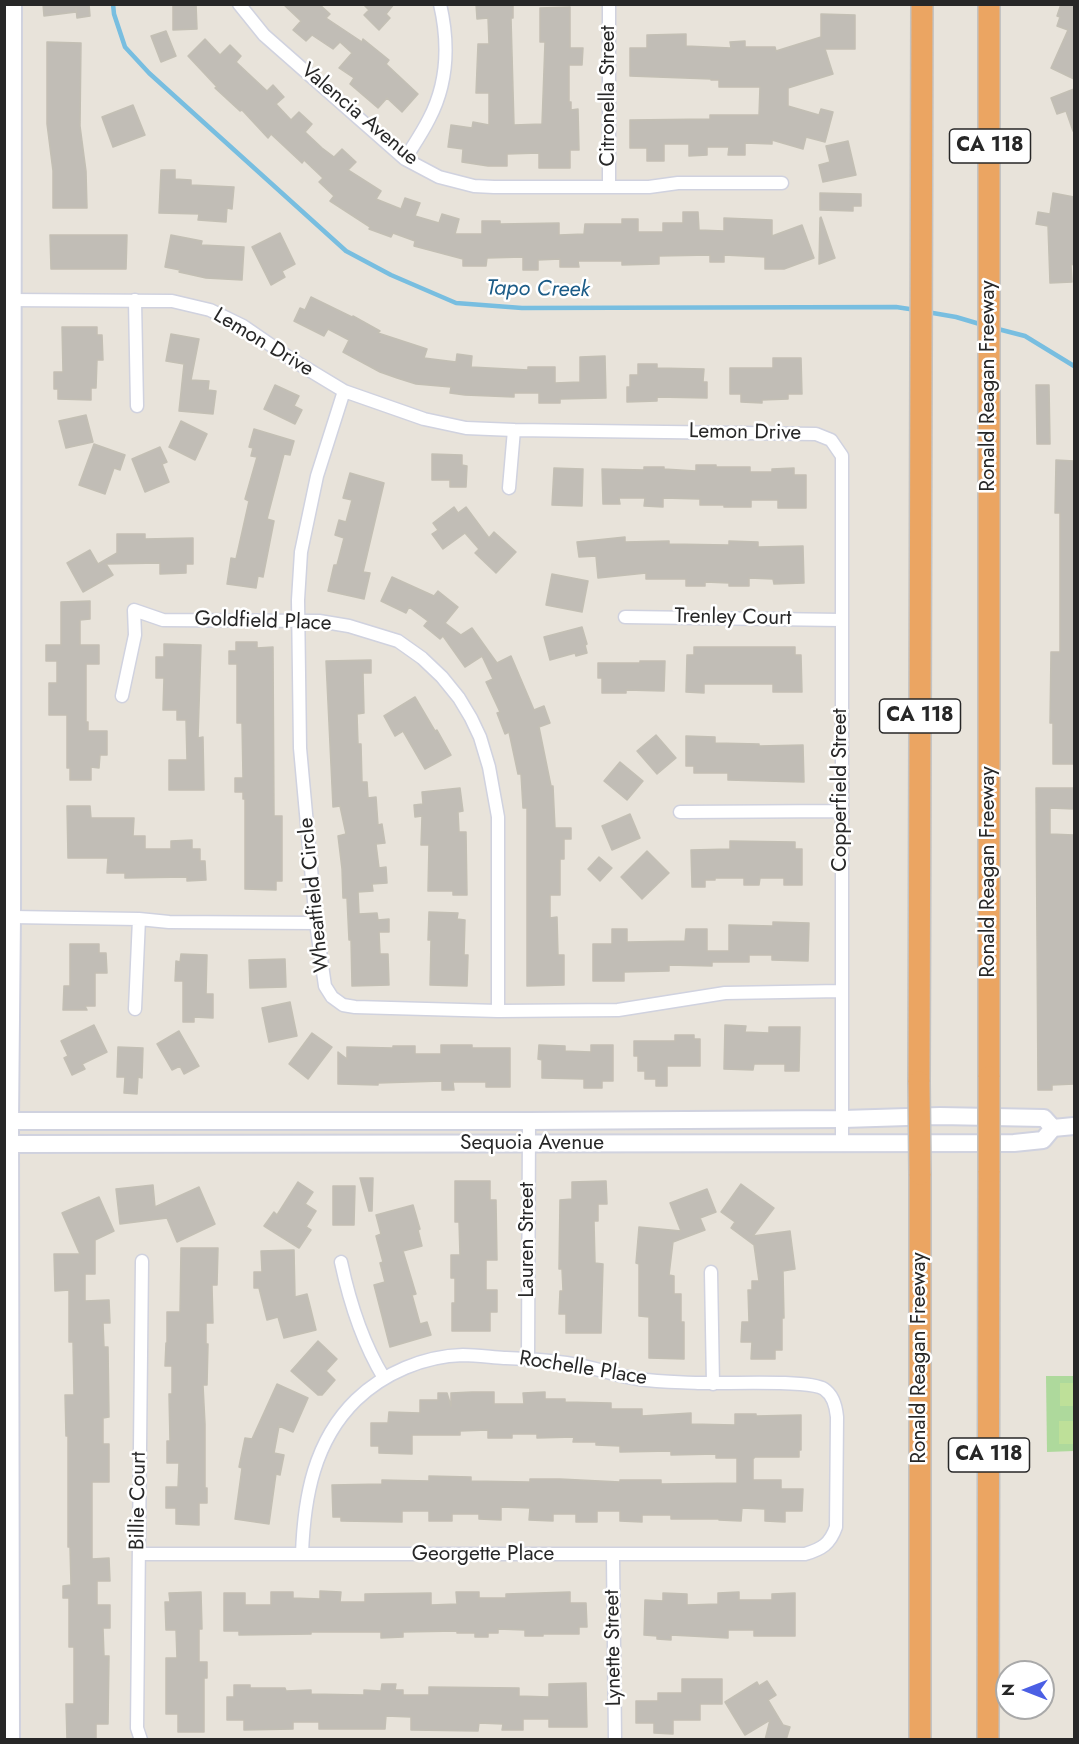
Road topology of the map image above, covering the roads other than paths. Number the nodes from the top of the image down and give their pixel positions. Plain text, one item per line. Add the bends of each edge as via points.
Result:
1 (13, 4) edge
2 (239, 4) edge
3 (440, 4) edge
4 (609, 4) edge
5 (922, 4) edge
6 (989, 4) edge
7 (405, 159) junction
8 (782, 183) dead end
9 (609, 187) junction
10 (8, 300) edge
11 (135, 300) junction
12 (344, 391) junction
13 (137, 406) dead end
14 (514, 430) junction
15 (831, 440) joint
16 (508, 488) dead end
17 (625, 617) dead end
18 (299, 620) junction
19 (841, 620) junction
20 (8, 668) edge
21 (122, 696) dead end
22 (841, 811) junction
23 (680, 812) dead end
24 (12, 917) junction
25 (139, 919) junction
26 (316, 923) junction
27 (841, 992) junction
28 (135, 1009) dead end
29 (498, 1011) junction
30 (843, 1119) junction
31 (7, 1121) edge
32 (529, 1121) junction
33 (1074, 1126) edge
34 (1053, 1128) junction
35 (529, 1144) junction
36 (842, 1144) junction
37 (8, 1145) edge
38 (142, 1261) dead end
39 (341, 1262) dead end
40 (711, 1272) dead end
41 (528, 1359) junction
42 (384, 1378) junction
43 (713, 1384) junction
44 (825, 1546) joint
45 (139, 1554) junction
46 (302, 1554) junction
47 (613, 1556) junction
48 (11, 1740) edge
49 (141, 1740) edge
50 (615, 1740) edge
51 (920, 1740) edge
52 (988, 1740) edge

1 - 10 main road
2 - 7 street, Valencia Avenue via 264,35
3 - 7 street via 446,42 442,83 430,118
4 - 9 street, Citronella Street
5 - 51 highway, Ronald Reagan Freeway / CA 118, bridge
6 - 52 highway, Ronald Reagan Freeway / CA 118, bridge
7 - 9 street, Valencia Avenue via 439,177 474,186
8 - 9 street, Valencia Avenue
10 - 11 street, Lemon Drive
10 - 20 main road
11 - 12 street, Lemon Drive via 172,301 210,310 243,326
11 - 13 street
12 - 14 street, Lemon Drive via 424,419 466,428
12 - 18 street, Wheatfield Circle via 317,476 300,552
14 - 15 street, Lemon Drive via 816,434
14 - 16 street
15 - 19 street, Copperfield Street via 842,456
17 - 19 street, Trenley Court
18 - 21 street, Goldfield Place via 164,620 134,610 135,635
18 - 26 street, Wheatfield Circle via 300,748
18 - 29 street, Goldfield Place via 349,626 398,641 442,677 471,718 489,767 498,817
19 - 22 street, Copperfield Street
20 - 24 main road
22 - 23 street
22 - 27 street, Copperfield Street
24 - 25 street
24 - 31 main road
25 - 26 street
25 - 28 street
26 - 29 street, Wheatfield Circle via 325,986 343,1005
27 - 29 street, Wheatfield Circle via 725,993 618,1010
27 - 30 street, Copperfield Street
30 - 32 main road, Sequoia Avenue
30 - 34 main road, Sequoia Avenue via 1044,1118
30 - 36 street, Copperfield Street
31 - 32 main road, Sequoia Avenue
31 - 37 main road
32 - 35 street, Lauren Street
33 - 34 main road, Sequoia Avenue
34 - 36 main road, Sequoia Avenue via 1043,1140 1014,1143
35 - 36 main road, Sequoia Avenue
35 - 37 main road, Sequoia Avenue
35 - 41 street, Lauren Street
37 - 48 main road
38 - 45 street, Billie Court
39 - 42 street via 358,1328
40 - 43 street
41 - 42 street, Rochelle Place via 442,1357
41 - 43 street, Rochelle Place via 573,1364 639,1379
42 - 46 street, Rochelle Place via 347,1409 320,1452 308,1487
43 - 44 street, Rochelle Place via 808,1384 830,1395 837,1417 836,1527
44 - 47 street, Georgette Place via 805,1554
45 - 46 street, Georgette Place
45 - 49 street, Billie Court via 137,1728
46 - 47 street, Georgette Place
47 - 50 street, Lynette Street

